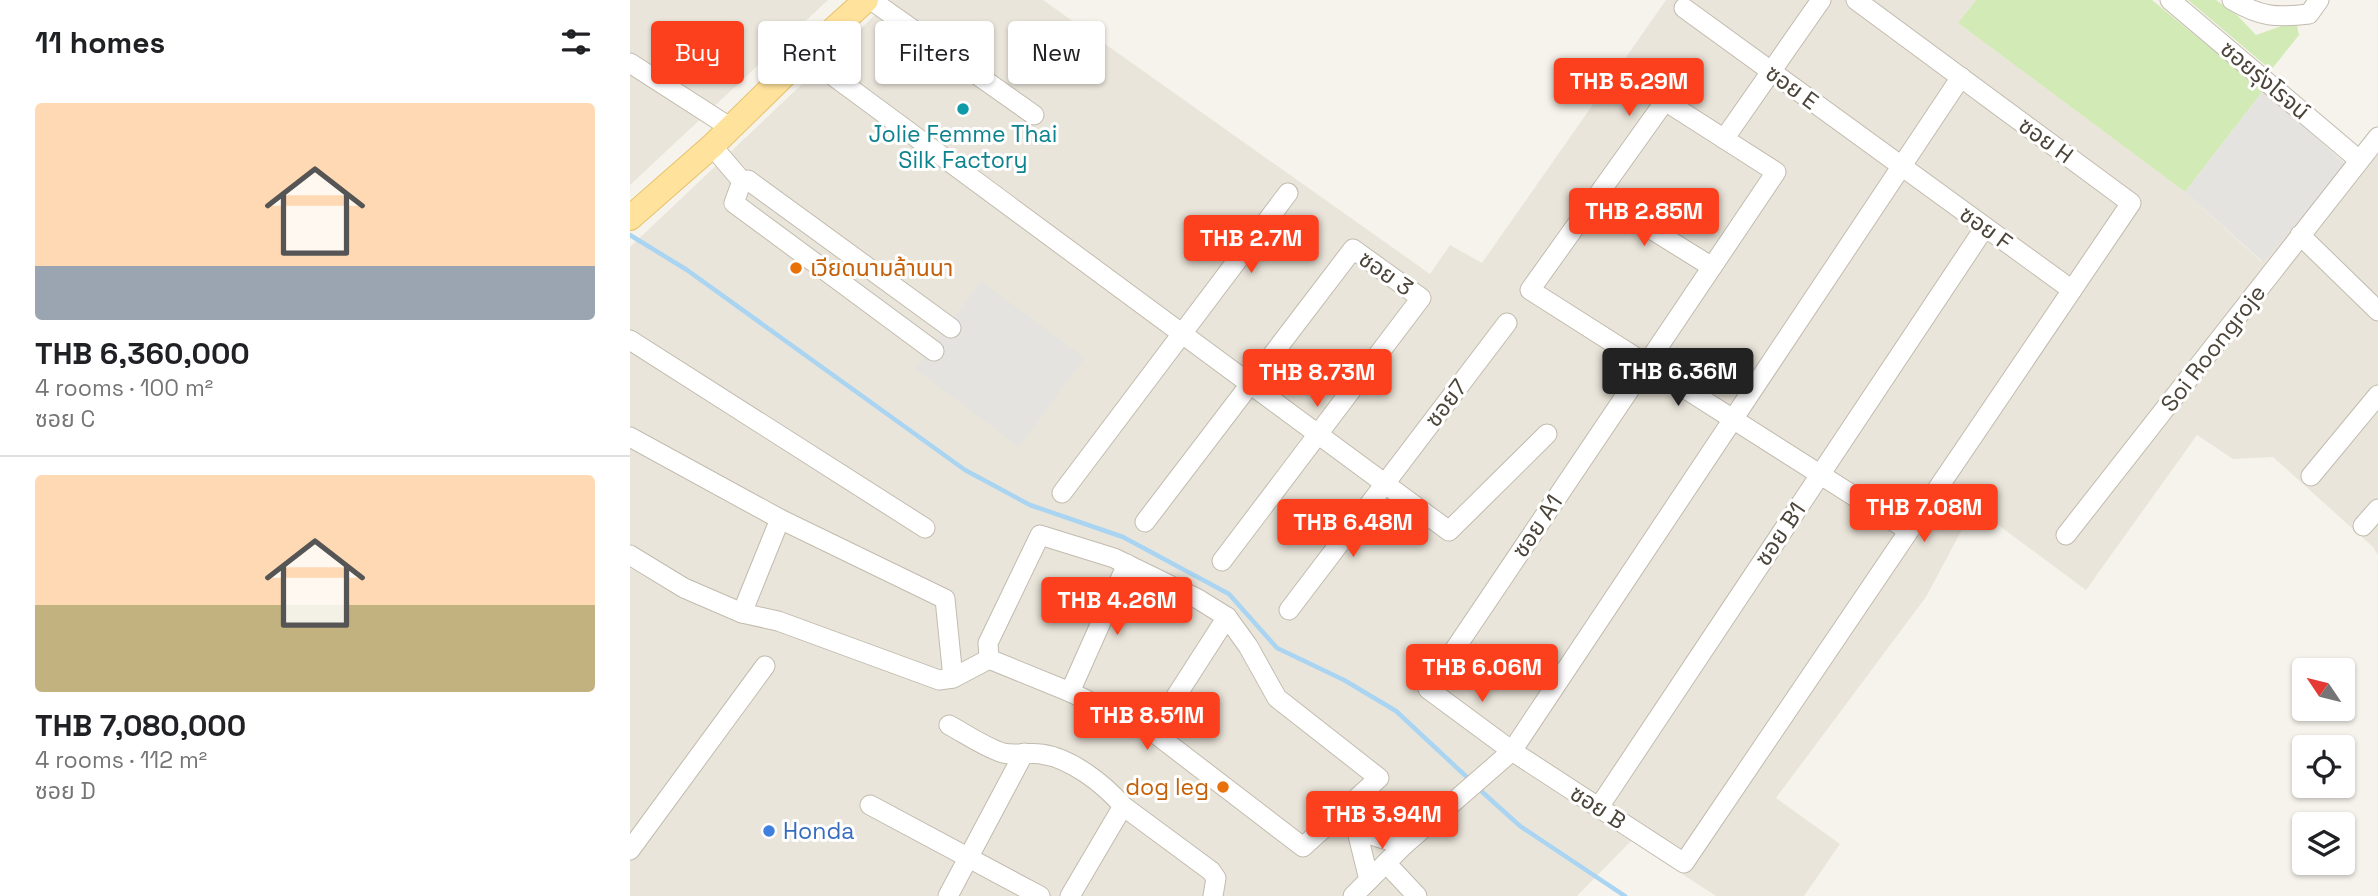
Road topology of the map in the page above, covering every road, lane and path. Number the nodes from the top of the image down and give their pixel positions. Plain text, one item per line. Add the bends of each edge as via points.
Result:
1 (1821, 0) edge
2 (1856, 0) edge
3 (2170, 0) edge
4 (2232, 0) edge
5 (2319, 0) edge
6 (857, 3) edge
7 (1684, 8) dead end
8 (839, 21) edge
9 (630, 63) edge
10 (1771, 72) junction
11 (1961, 77) junction
12 (776, 84) edge
13 (844, 84) edge
14 (1034, 115) dead end
15 (731, 128) junction
16 (2378, 137) edge
17 (1724, 139) junction
18 (712, 146) junction
19 (2359, 160) junction
20 (1900, 165) junction
21 (741, 181) junction
22 (1288, 193) dead end
23 (1598, 196) junction
24 (630, 218) edge
25 (1985, 227) junction
26 (2300, 235) junction
27 (1712, 267) junction
28 (2072, 290) junction
29 (2378, 311) edge
30 (1507, 323) dead end
31 (951, 328) dead end
32 (1182, 334) junction
33 (630, 340) edge
34 (934, 351) dead end
35 (1646, 363) junction
36 (1250, 384) junction
37 (2378, 394) edge
38 (1732, 418) junction
39 (1318, 434) junction
40 (1548, 434) dead end
41 (630, 438) edge
42 (1820, 475) junction
43 (2311, 476) dead end
44 (1385, 484) junction
45 (1062, 493) dead end
46 (2378, 509) edge
47 (780, 519) junction
48 (1145, 522) dead end
49 (2363, 526) dead end
50 (925, 528) dead end
51 (1909, 531) junction
52 (2066, 535) dead end
53 (630, 555) edge
54 (1222, 561) dead end
55 (1127, 564) junction
56 (1289, 610) dead end
57 (742, 613) junction
58 (1227, 617) junction
59 (989, 659) junction
60 (765, 666) dead end
61 (953, 678) junction
62 (1428, 690) joint
63 (1070, 692) junction
64 (949, 725) dead end
65 (1153, 732) junction
66 (1512, 751) junction
67 (1024, 753) junction
68 (870, 805) dead end
69 (1123, 806) junction
70 (1599, 807) junction
71 (1340, 814) junction
72 (1357, 831) junction
73 (1404, 845) junction
74 (630, 850) edge
75 (968, 858) junction
76 (1386, 863) junction
77 (1369, 880) junction
78 (948, 896) edge
79 (1040, 896) edge
80 (1070, 896) edge
81 (1213, 896) edge
82 (1353, 896) edge
83 (1417, 896) edge

1 - 10 street
2 - 11 street, ซอย H
3 - 19 street, ซอยรุ่งโรจน์
4 - 5 street via 2251,11 2281,18 2309,14
6 - 8 main road
6 - 14 street
7 - 10 street, ซอย E
9 - 15 street
10 - 17 street
10 - 20 street, ซอย E
11 - 20 street
11 - 28 street, ซอย H via 2131,204
12 - 15 main road
13 - 32 street
15 - 18 main road
16 - 19 street, Soi Roongroje
17 - 23 street via 1665,101
17 - 27 street, ซอย A1 via 1776,172
18 - 21 street
18 - 24 main road
19 - 26 street, Soi Roongroje
20 - 25 street, ซอย F
20 - 38 street
21 - 31 street via 748,180
21 - 34 street via 734,203
22 - 32 street
23 - 27 street
23 - 35 street via 1530,290
25 - 28 street, ซอย F
25 - 42 street, ซอย B1
26 - 29 street
26 - 52 street, Soi Roongroje
27 - 35 street, ซอย A1
28 - 51 street
30 - 44 street, ซอย7
32 - 36 street
32 - 45 street
33 - 50 street
35 - 38 street
35 - 62 street, ซอย A1
36 - 39 street
36 - 39 street, ซอย 3 via 1353,249 1421,298
36 - 48 street
37 - 43 street
38 - 42 street
38 - 66 street
39 - 44 street
39 - 54 street
40 - 44 street via 1449,531
41 - 47 street
42 - 51 street
42 - 70 street, ซอย B1
44 - 56 street, ซอย7
46 - 49 street
47 - 57 street
47 - 61 street via 946,599
51 - 70 street, ซอย B via 1684,863
53 - 57 street via 684,588
55 - 58 street
55 - 59 street via 1040,535 988,643
55 - 63 street
57 - 61 street via 778,621 939,680
58 - 65 street
58 - 71 street via 1278,698 1379,778
59 - 61 street
59 - 63 street
60 - 74 street
62 - 66 street, ซอย B
63 - 65 street
64 - 67 street via 1002,752
65 - 71 street via 1303,847
66 - 70 street, ซอย B
66 - 73 street
67 - 69 street via 1066,762 1112,793
67 - 75 street
68 - 75 street
69 - 80 street
69 - 81 street via 1211,871 1216,878
71 - 72 street
72 - 73 street
72 - 77 street
73 - 76 street
75 - 78 street
75 - 79 street
76 - 77 street
76 - 83 street
77 - 82 street

